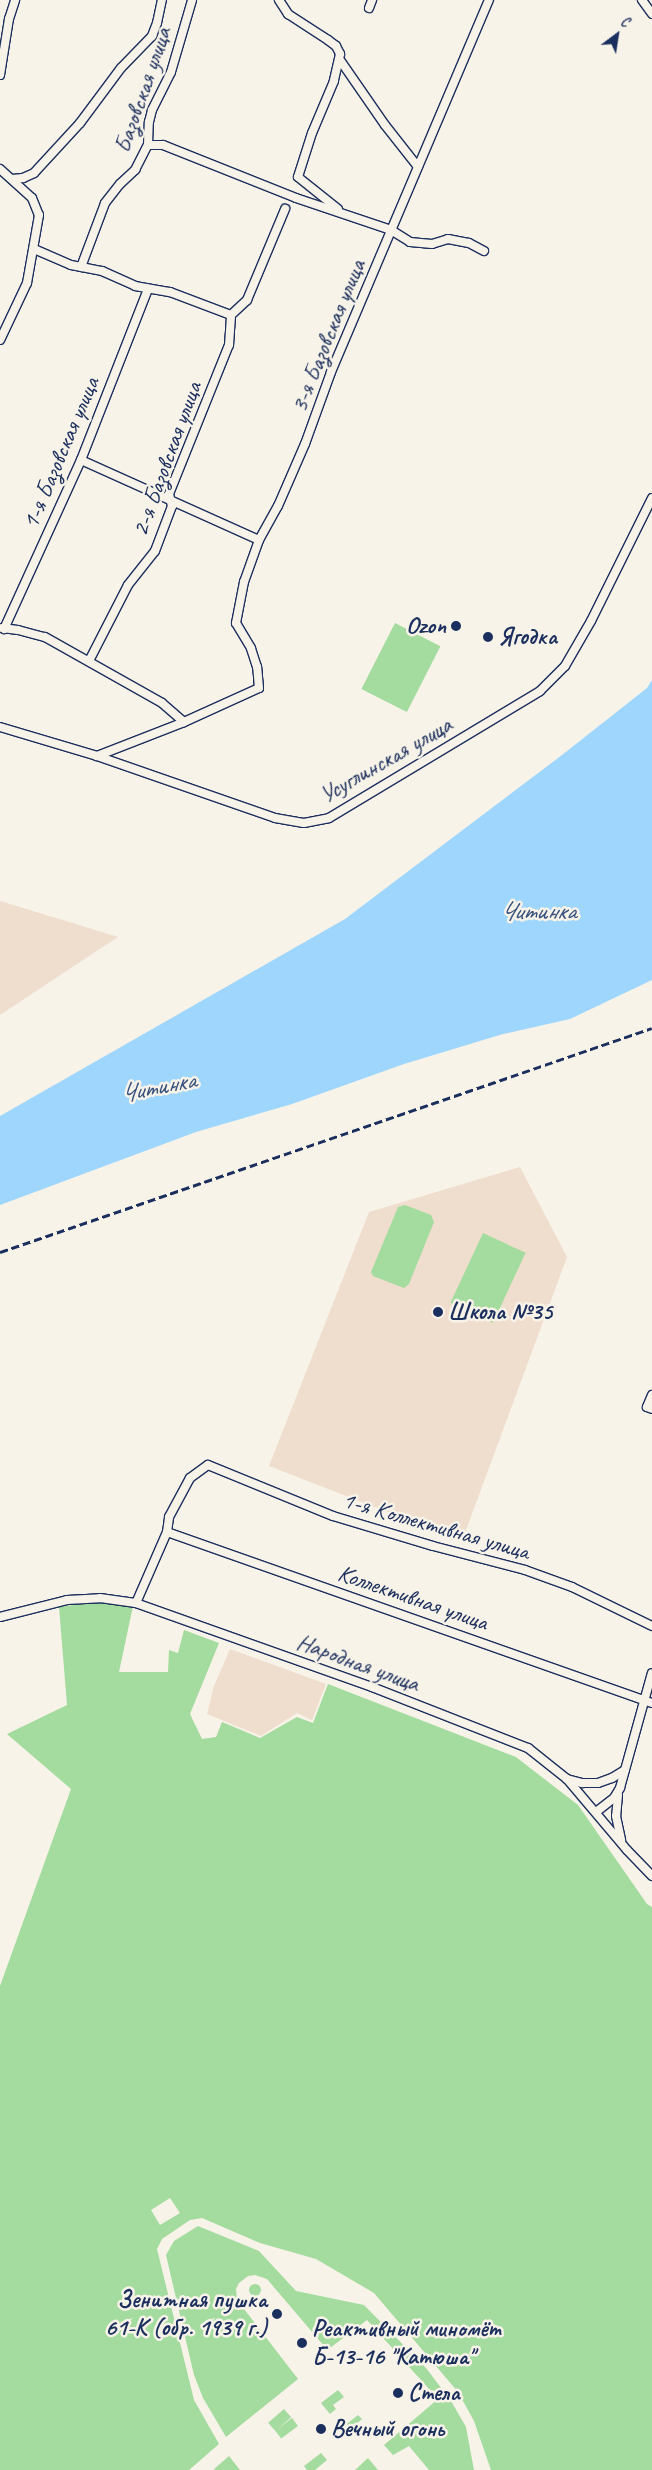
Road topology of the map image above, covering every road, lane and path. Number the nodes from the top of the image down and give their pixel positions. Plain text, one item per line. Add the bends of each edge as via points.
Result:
1 (15, 0) edge
2 (162, 0) edge
3 (192, 0) edge
4 (279, 0) edge
5 (489, 0) edge
6 (642, 0) edge
7 (652, 14) edge
8 (340, 60) junction
9 (0, 75) edge
10 (148, 145) junction
11 (418, 166) junction
12 (0, 169) edge
13 (12, 179) junction
14 (285, 209) dead end
15 (342, 213) junction
16 (391, 230) junction
17 (33, 247) junction
18 (484, 251) dead end
19 (81, 267) junction
20 (148, 289) junction
21 (231, 315) junction
22 (0, 340) edge
23 (81, 460) junction
24 (652, 498) edge
25 (170, 500) junction
26 (259, 540) junction
27 (2, 628) edge
28 (89, 661) junction
29 (184, 722) junction
30 (0, 727) edge
31 (97, 756) junction
32 (652, 1395) edge
33 (650, 1408) edge
34 (168, 1532) junction
35 (136, 1603) junction
36 (0, 1616) edge
37 (652, 1626) edge
38 (652, 1673) edge
39 (649, 1701) edge
40 (625, 1770) junction
41 (567, 1779) junction
42 (620, 1788) junction
43 (596, 1812) junction
44 (622, 1844) junction
45 (652, 1876) edge

1 - 9 street
2 - 13 street via 152,36 121,68 80,123 34,173
3 - 10 street, Базовская улица via 171,72 152,110
4 - 8 street via 288,14 336,46
5 - 11 street, 3-я Базовская улица
6 - 7 street
8 - 11 street
8 - 15 street via 298,177
10 - 15 street via 163,145
10 - 19 street, Базовская улица via 135,170 105,203
11 - 16 street, 3-я Базовская улица
12 - 13 street
13 - 17 street via 32,198 39,215
14 - 21 street via 247,300
15 - 16 street
16 - 18 street via 410,242 432,244 448,239 469,242
16 - 26 street, 3-я Базовская улица via 301,453
17 - 19 street
17 - 22 street via 27,283
19 - 20 street via 102,271
20 - 21 street via 170,292
20 - 23 street, 1-я Базовская улица
21 - 25 street, 2-я Базовская улица via 230,345 169,494
23 - 25 street
23 - 27 street, 1-я Базовская улица
24 - 31 street, Усуглинская улица via 592,620 565,666 540,691 328,818 304,823 275,818
25 - 26 street
25 - 28 street, 2-я Базовская улица via 172,506 155,551 128,585
26 - 29 street, 3-я Базовская улица via 244,582 236,623 251,648 260,688
27 - 28 street via 45,637
28 - 29 street via 162,702
29 - 31 street
30 - 31 street, Усуглинская улица
32 - 33 street
34 - 35 street
34 - 37 street, 1-я Коллективная улица via 168,1517 190,1478 208,1465 333,1516 525,1570 572,1587
34 - 39 street, Коллективная улица
35 - 36 street, Народная улица via 100,1598 67,1600
35 - 41 street, Народная улица via 372,1687 528,1748
38 - 39 street
39 - 40 street
40 - 41 street via 598,1783
40 - 42 street
41 - 43 street, Народная улица
42 - 43 street via 614,1798
42 - 44 street via 616,1816
43 - 44 street, Народная улица
44 - 45 street, Народная улица

